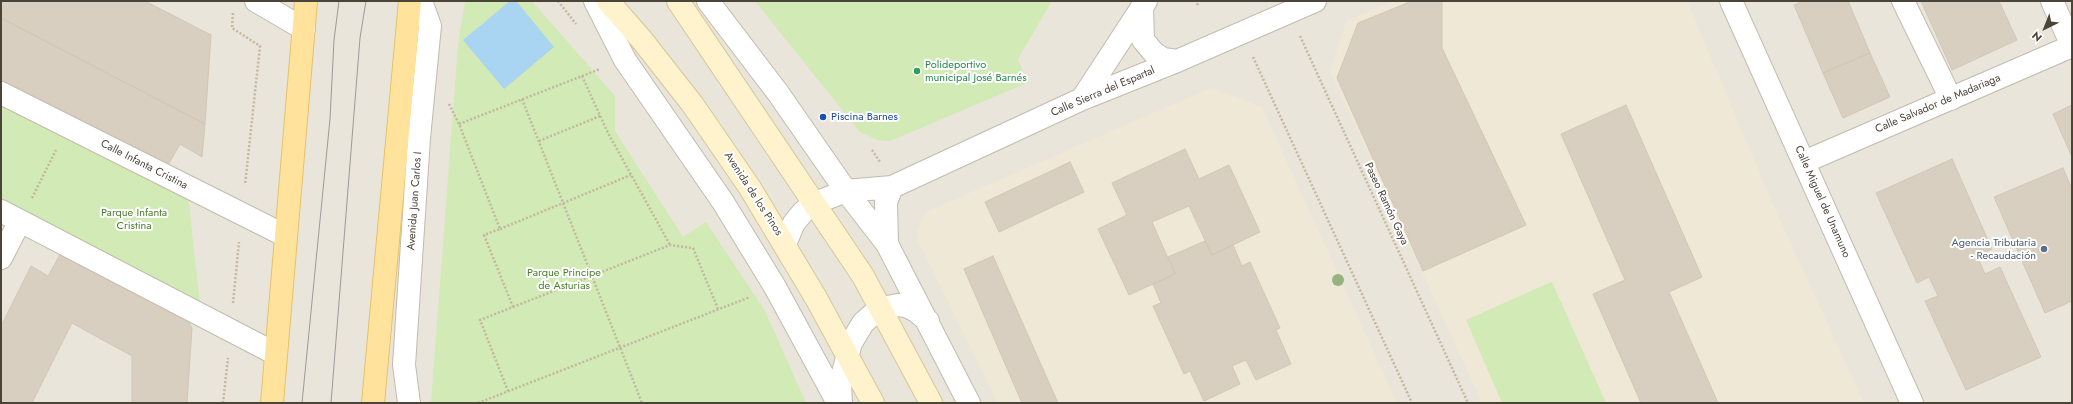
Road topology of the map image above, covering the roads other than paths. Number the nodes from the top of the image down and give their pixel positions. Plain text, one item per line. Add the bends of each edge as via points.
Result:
1 (256, 1) edge
2 (306, 1) edge
3 (410, 1) edge
4 (422, 1) edge
5 (595, 1) edge
6 (608, 1) edge
7 (678, 1) edge
8 (708, 1) edge
9 (1315, 1) edge
10 (1731, 1) edge
11 (1903, 1) edge
12 (2052, 1) edge
13 (1144, 4) edge
14 (304, 29) junction
15 (2072, 46) edge
16 (1177, 61) junction
17 (1, 93) edge
18 (1082, 99) junction
19 (1950, 99) junction
20 (1804, 162) junction
21 (892, 187) junction
22 (846, 191) junction
23 (815, 203) junction
24 (1, 211) edge
25 (20, 221) junction
26 (286, 236) junction
27 (785, 244) junction
28 (887, 244) junction
29 (1, 258) edge
30 (882, 308) junction
31 (928, 321) junction
32 (276, 354) junction
33 (847, 355) junction
34 (404, 399) edge
35 (272, 403) edge
36 (373, 403) edge
37 (840, 403) edge
38 (873, 403) edge
39 (931, 403) edge
40 (969, 403) edge
41 (1912, 403) edge

1 - 14 street
2 - 14 main road
3 - 36 main road, Avenida Juan Carlos I
4 - 34 street, Avenida Juan Carlos I via 430,26 419,138
5 - 37 street via 625,60 723,202 775,287
6 - 27 main road, Avenida de los Pinos via 693,105
7 - 23 main road
8 - 22 street via 778,93
9 - 16 street, Calle Sierra del Espartal
10 - 20 street, Calle Miguel de Unamuno
11 - 19 street
12 - 15 street
13 - 16 street via 1143,40 1163,59
13 - 18 street
14 - 26 main road
15 - 19 street, Calle Salvador de Madariaga
16 - 18 street, Calle Sierra del Espartal
17 - 26 street, Calle Infanta Cristina
18 - 21 street, Calle Sierra del Espartal
19 - 20 street, Calle Salvador de Madariaga
20 - 41 street, Calle Miguel de Unamuno
21 - 22 street, Calle Sierra del Espartal
21 - 28 street via 886,202
22 - 23 street, Calle Sierra del Espartal
22 - 28 street
23 - 27 street, Calle Sierra del Espartal via 794,223
23 - 30 main road
24 - 25 street
25 - 29 street
25 - 32 street
26 - 32 main road
27 - 33 main road, Avenida de los Pinos
28 - 31 street
30 - 31 street via 906,306
30 - 33 street via 864,323 851,343
30 - 39 main road
31 - 40 street
32 - 35 main road
33 - 37 street via 840,384
33 - 38 main road, Avenida de los Pinos

